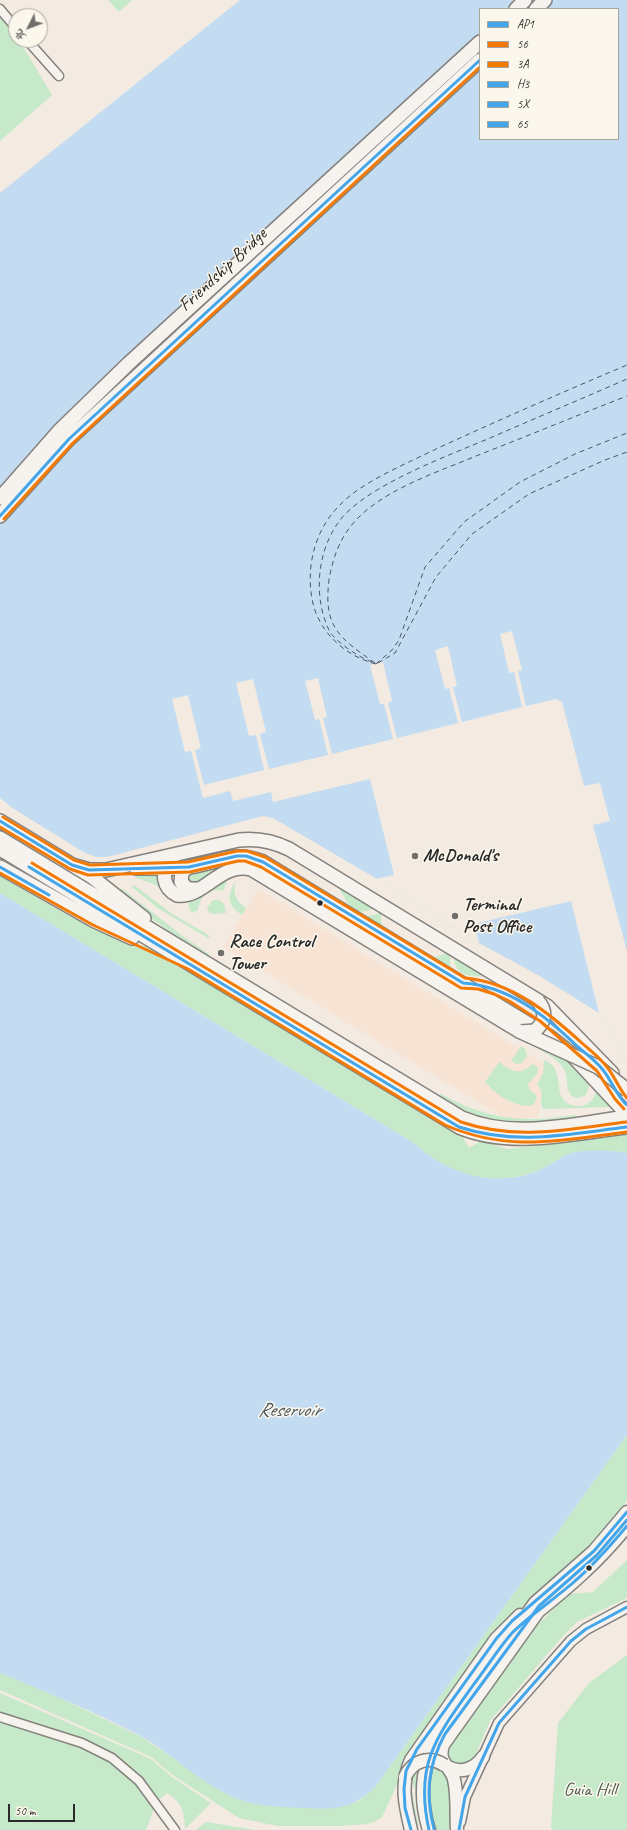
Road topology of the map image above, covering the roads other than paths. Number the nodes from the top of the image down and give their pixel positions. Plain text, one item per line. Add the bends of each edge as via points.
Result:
1 (526, 0) edge
2 (545, 0) edge
3 (517, 8) edge
4 (537, 8) edge
5 (0, 10) edge
6 (8, 19) edge
7 (479, 43) edge
8 (34, 48) edge
9 (479, 61) edge
10 (59, 76) dead end
11 (2, 496) edge
12 (0, 516) edge
13 (0, 821) edge
14 (0, 838) edge
15 (0, 849) edge
16 (183, 854) junction
17 (72, 865) junction
18 (0, 867) edge
19 (190, 867) junction
20 (112, 868) junction
21 (166, 868) junction
22 (197, 889) junction
23 (193, 961) junction
24 (538, 1001) junction
25 (519, 1031) junction
26 (627, 1089) edge
27 (627, 1114) edge
28 (627, 1117) edge
29 (627, 1127) edge
30 (627, 1512) edge
31 (627, 1526) edge
32 (538, 1606) junction
33 (627, 1607) edge
34 (0, 1717) edge
35 (483, 1757) junction
36 (445, 1766) junction
37 (405, 1777) junction
38 (175, 1830) edge
39 (411, 1830) edge
40 (429, 1830) edge
41 (458, 1830) edge

1 - 3 main road
2 - 4 main road
5 - 6 street
7 - 11 main road, Friendship Bridge via 128,364 59,431
8 - 10 street
9 - 12 main road, Friendship Bridge via 69,439
13 - 17 main road
14 - 23 main road
15 - 23 main road
16 - 20 main road
16 - 21 main road
16 - 24 main road via 239,840 258,840 283,846
17 - 20 main road via 89,870
17 - 23 main road via 92,877
18 - 23 main road via 95,921
19 - 21 main road
19 - 22 main road via 182,872 181,882 188,889
19 - 27 main road via 237,856 263,862 550,1037 573,1056
20 - 21 main road
21 - 22 main road via 164,880 174,893 184,895
22 - 25 main road via 232,869 251,869
23 - 28 main road via 450,1112 472,1122 493,1128 520,1130
23 - 29 main road via 448,1122 469,1131 515,1139
24 - 25 main road, bridge via 544,1011 542,1023 531,1032
24 - 26 main road, bridge via 547,1006
25 - 26 main road, bridge via 598,1067
30 - 32 main road via 594,1551
31 - 32 main road via 584,1573
32 - 36 main road via 444,1741 441,1753
32 - 37 main road via 512,1621 496,1639 417,1749
32 - 40 main road via 502,1646 432,1747 424,1774 423,1793 424,1812
33 - 35 street via 586,1629 564,1648 499,1723
34 - 38 street via 82,1743 112,1758 139,1781
35 - 36 main road via 468,1770 457,1771
35 - 41 street via 464,1801
36 - 37 main road, bridge via 433,1760 420,1762 411,1767
36 - 41 main road via 454,1779
37 - 39 main road via 404,1802

